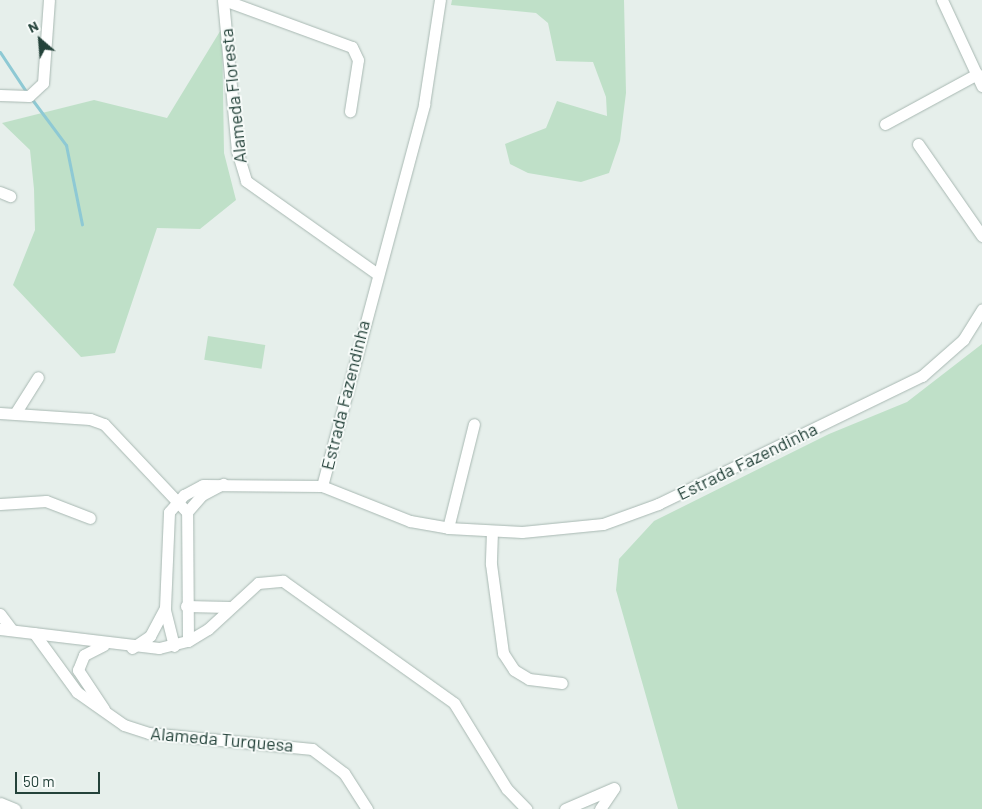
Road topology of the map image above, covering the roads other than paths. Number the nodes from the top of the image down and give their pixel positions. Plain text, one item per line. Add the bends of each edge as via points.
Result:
1 (49, 0) edge
2 (224, 0) edge
3 (440, 0) edge
4 (942, 0) edge
5 (976, 74) junction
6 (982, 86) edge
7 (0, 95) edge
8 (350, 111) dead end
9 (885, 124) dead end
10 (918, 144) dead end
11 (982, 236) edge
12 (376, 273) junction
13 (982, 309) edge
14 (38, 377) dead end
15 (16, 412) junction
16 (0, 413) edge
17 (474, 424) dead end
18 (228, 482) junction
19 (322, 486) junction
20 (176, 502) junction
21 (0, 504) edge
22 (187, 512) junction
23 (90, 518) dead end
24 (165, 528) junction
25 (448, 528) junction
26 (186, 530) junction
27 (492, 531) junction
28 (167, 591) junction
29 (186, 593) junction
30 (186, 606) junction
31 (165, 608) junction
32 (229, 608) junction
33 (0, 614) edge
34 (0, 629) edge
35 (12, 630) junction
36 (34, 633) junction
37 (188, 641) junction
38 (104, 645) junction
39 (174, 646) junction
40 (132, 648) junction
41 (562, 683) dead end
42 (112, 718) junction
43 (0, 803) edge
44 (528, 808) edge
45 (15, 809) edge
46 (367, 809) edge
47 (566, 809) edge
48 (600, 809) edge

1 - 7 street via 43,84 32,95 17,98
2 - 8 street via 352,47 358,60
2 - 12 street, Alameda Floresta via 237,151 246,181
3 - 12 street, Estrada Fazendinha via 426,95
4 - 5 street
5 - 6 street
5 - 9 street
10 - 11 street
12 - 19 street, Estrada Fazendinha
13 - 27 street, Estrada Fazendinha via 964,340 922,376 658,504 603,524
14 - 15 street
15 - 16 street
15 - 20 street via 90,418 104,424
17 - 25 street
18 - 19 street
18 - 20 street via 203,485
18 - 22 street via 202,495
19 - 25 street, Estrada Fazendinha via 410,521
20 - 22 street
20 - 24 street
21 - 23 street via 46,501
22 - 26 street
24 - 26 street
24 - 28 street
25 - 27 street, Estrada Fazendinha
26 - 29 street
27 - 41 street via 491,564 503,653 514,670 529,679
28 - 29 street
28 - 31 street
29 - 30 street
30 - 32 street
30 - 37 street
31 - 39 street via 165,622
31 - 40 street via 150,636
32 - 37 street
32 - 44 street via 269,579 297,586 337,623 435,686 454,703 508,789
33 - 35 street
34 - 35 street
35 - 36 street
36 - 38 street
36 - 42 street, Alameda Turquesa via 77,692
37 - 39 street
38 - 40 street
38 - 42 street via 84,655 78,670
39 - 40 street
42 - 46 street, Alameda Turquesa via 149,734 312,749 344,773
43 - 45 street
47 - 48 street via 614,788

